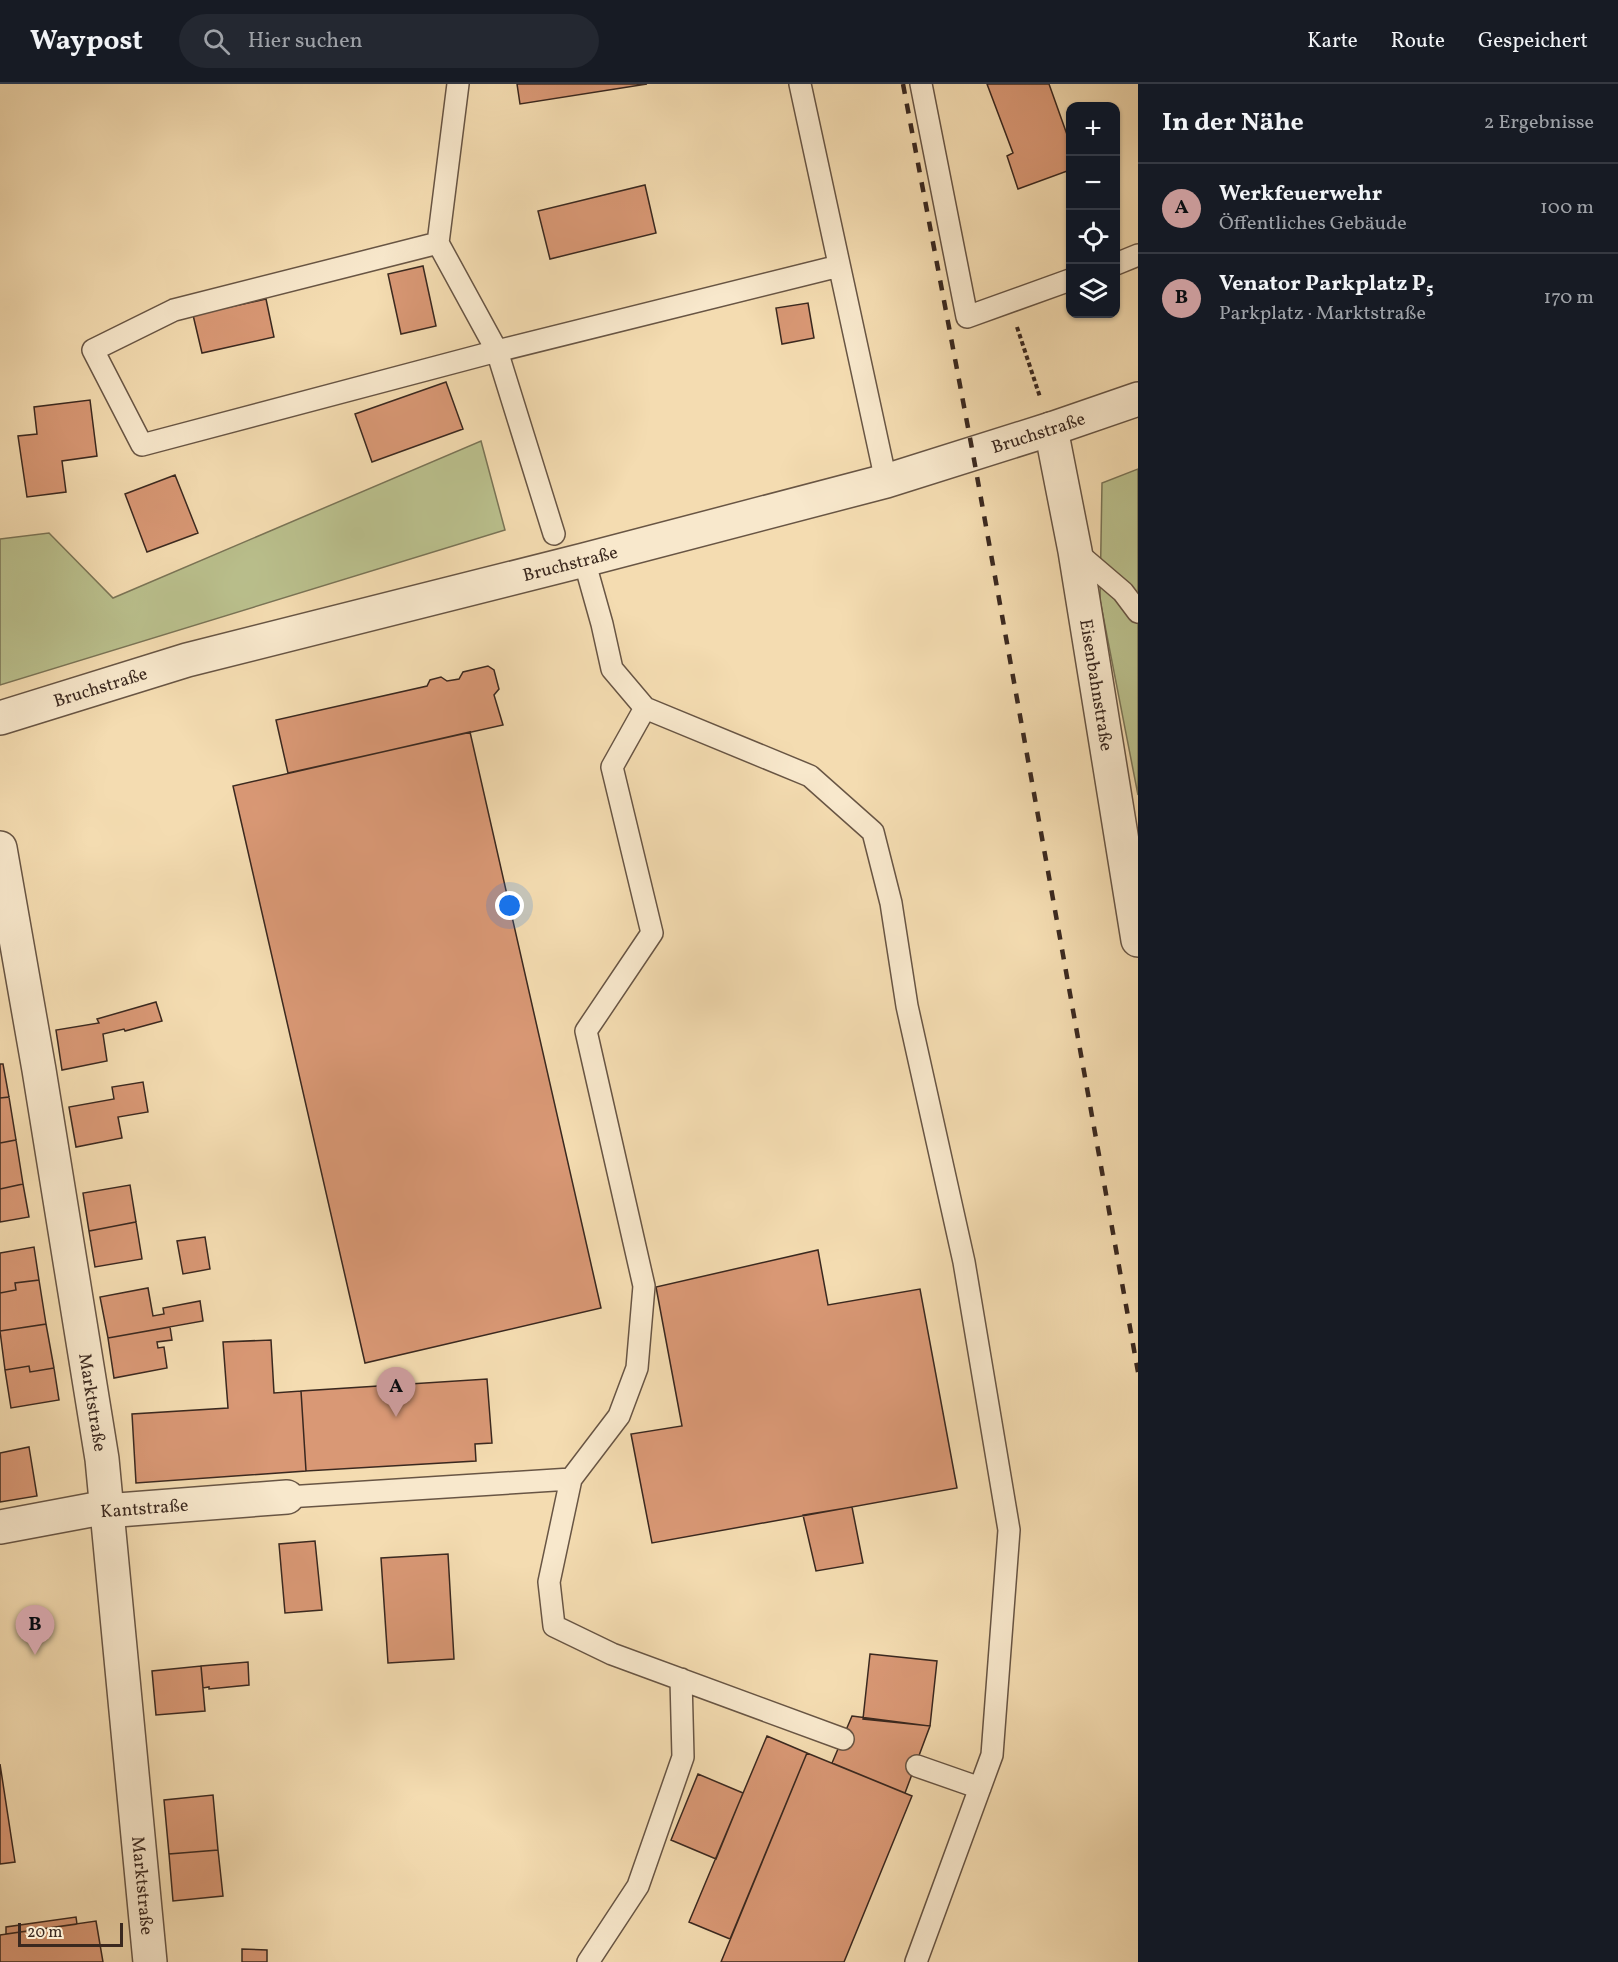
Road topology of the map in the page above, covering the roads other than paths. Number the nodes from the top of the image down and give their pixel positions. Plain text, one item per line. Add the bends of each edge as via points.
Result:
1 (458, 84) edge
2 (800, 84) edge
3 (921, 84) edge
4 (438, 243) junction
5 (1138, 255) edge
6 (1120, 262) edge
7 (839, 266) junction
8 (1066, 282) edge
9 (497, 351) junction
10 (1138, 399) edge
11 (1051, 429) junction
12 (886, 481) junction
13 (554, 534) dead end
14 (1075, 551) junction
15 (584, 560) junction
16 (1138, 612) edge
17 (645, 708) junction
18 (0, 718) edge
19 (0, 848) edge
20 (1138, 940) edge
21 (571, 1479) junction
22 (287, 1497) joint
23 (105, 1511) junction
24 (0, 1527) edge
25 (681, 1679) junction
26 (843, 1739) dead end
27 (917, 1766) dead end
28 (980, 1788) junction
29 (150, 1962) edge
30 (588, 1962) edge
31 (916, 1962) edge

1 - 4 lane
2 - 7 lane
3 - 8 lane via 967,317
4 - 9 lane
4 - 9 lane via 174,310 93,350 142,445
5 - 6 lane
7 - 9 lane
7 - 12 lane
9 - 13 lane
10 - 11 street, Bruchstraße
11 - 12 street, Bruchstraße
11 - 14 street, Eisenbahnstraße
12 - 15 street, Bruchstraße
14 - 16 lane via 1123,592
14 - 20 street, Eisenbahnstraße
15 - 17 lane via 612,669
15 - 18 street, Bruchstraße via 187,660
17 - 21 lane via 612,767 652,933 586,1031 644,1286 637,1368 619,1416
17 - 28 lane via 810,776 873,832 964,1262 1010,1530 992,1755
19 - 23 street, Marktstraße via 100,1447
21 - 22 lane
21 - 25 lane via 549,1582 554,1626 612,1654
22 - 23 street, Kantstraße
23 - 24 street, Kantstraße
23 - 29 street, Marktstraße
25 - 26 lane
25 - 30 lane via 683,1756 638,1886
27 - 28 lane
28 - 31 lane

